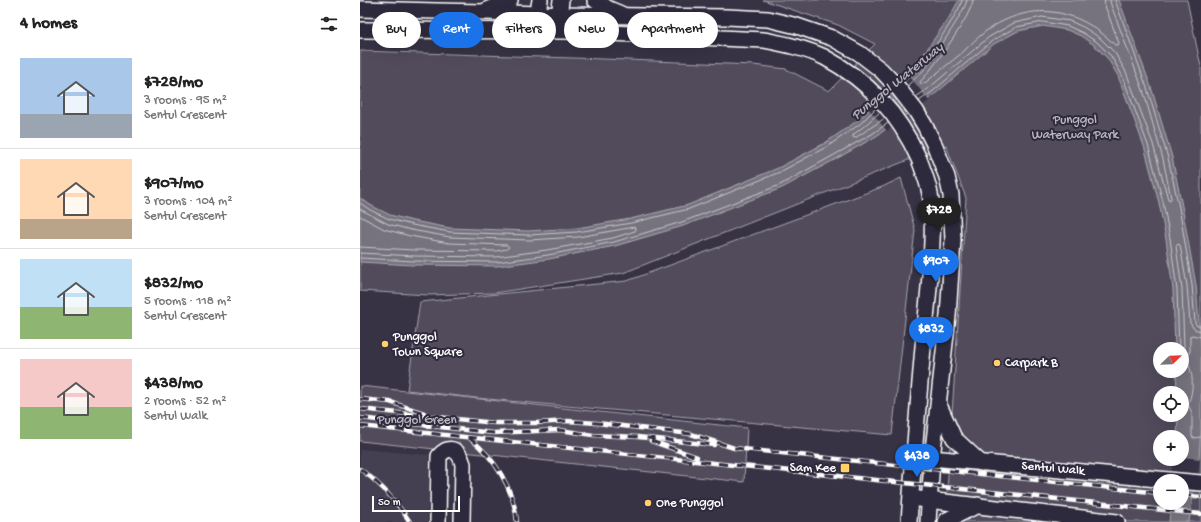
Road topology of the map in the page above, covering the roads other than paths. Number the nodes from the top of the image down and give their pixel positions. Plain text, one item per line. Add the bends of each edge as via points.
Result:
1 (510, 0) edge
2 (561, 0) edge
3 (595, 0) edge
4 (539, 7) edge
5 (360, 8) edge
6 (484, 12) junction
7 (559, 15) junction
8 (627, 16) edge
9 (627, 16) edge
10 (718, 17) edge
11 (367, 30) edge
12 (492, 31) edge
13 (556, 31) joint
14 (939, 404) junction
15 (932, 459) junction
16 (981, 463) junction
17 (912, 478) junction
18 (1201, 483) edge
19 (911, 498) junction
20 (929, 500) junction
21 (978, 505) junction
22 (438, 522) edge
23 (462, 522) edge
24 (909, 522) edge
25 (928, 522) edge
26 (946, 522) edge
27 (1113, 522) edge
28 (1117, 522) edge

1 - 6 street
2 - 7 street
3 - 9 street
4 - 6 street
4 - 7 street
5 - 6 street
7 - 8 street
7 - 13 street
10 - 14 street via 768,19 832,38 859,53 880,70 916,111 935,146 950,195 953,240
11 - 12 street
13 - 17 street via 764,40 789,45 824,57 846,70 886,104 902,126 924,173 930,193 933,234
14 - 15 street
14 - 16 street via 954,438
15 - 16 street, Sentul Walk
15 - 17 street
15 - 20 street
16 - 18 street, Sentul Walk
17 - 19 street
19 - 20 street
19 - 24 street
20 - 21 street
20 - 25 street
21 - 26 street
21 - 27 street
22 - 23 street via 439,456 446,450 458,452 463,464
27 - 28 street

